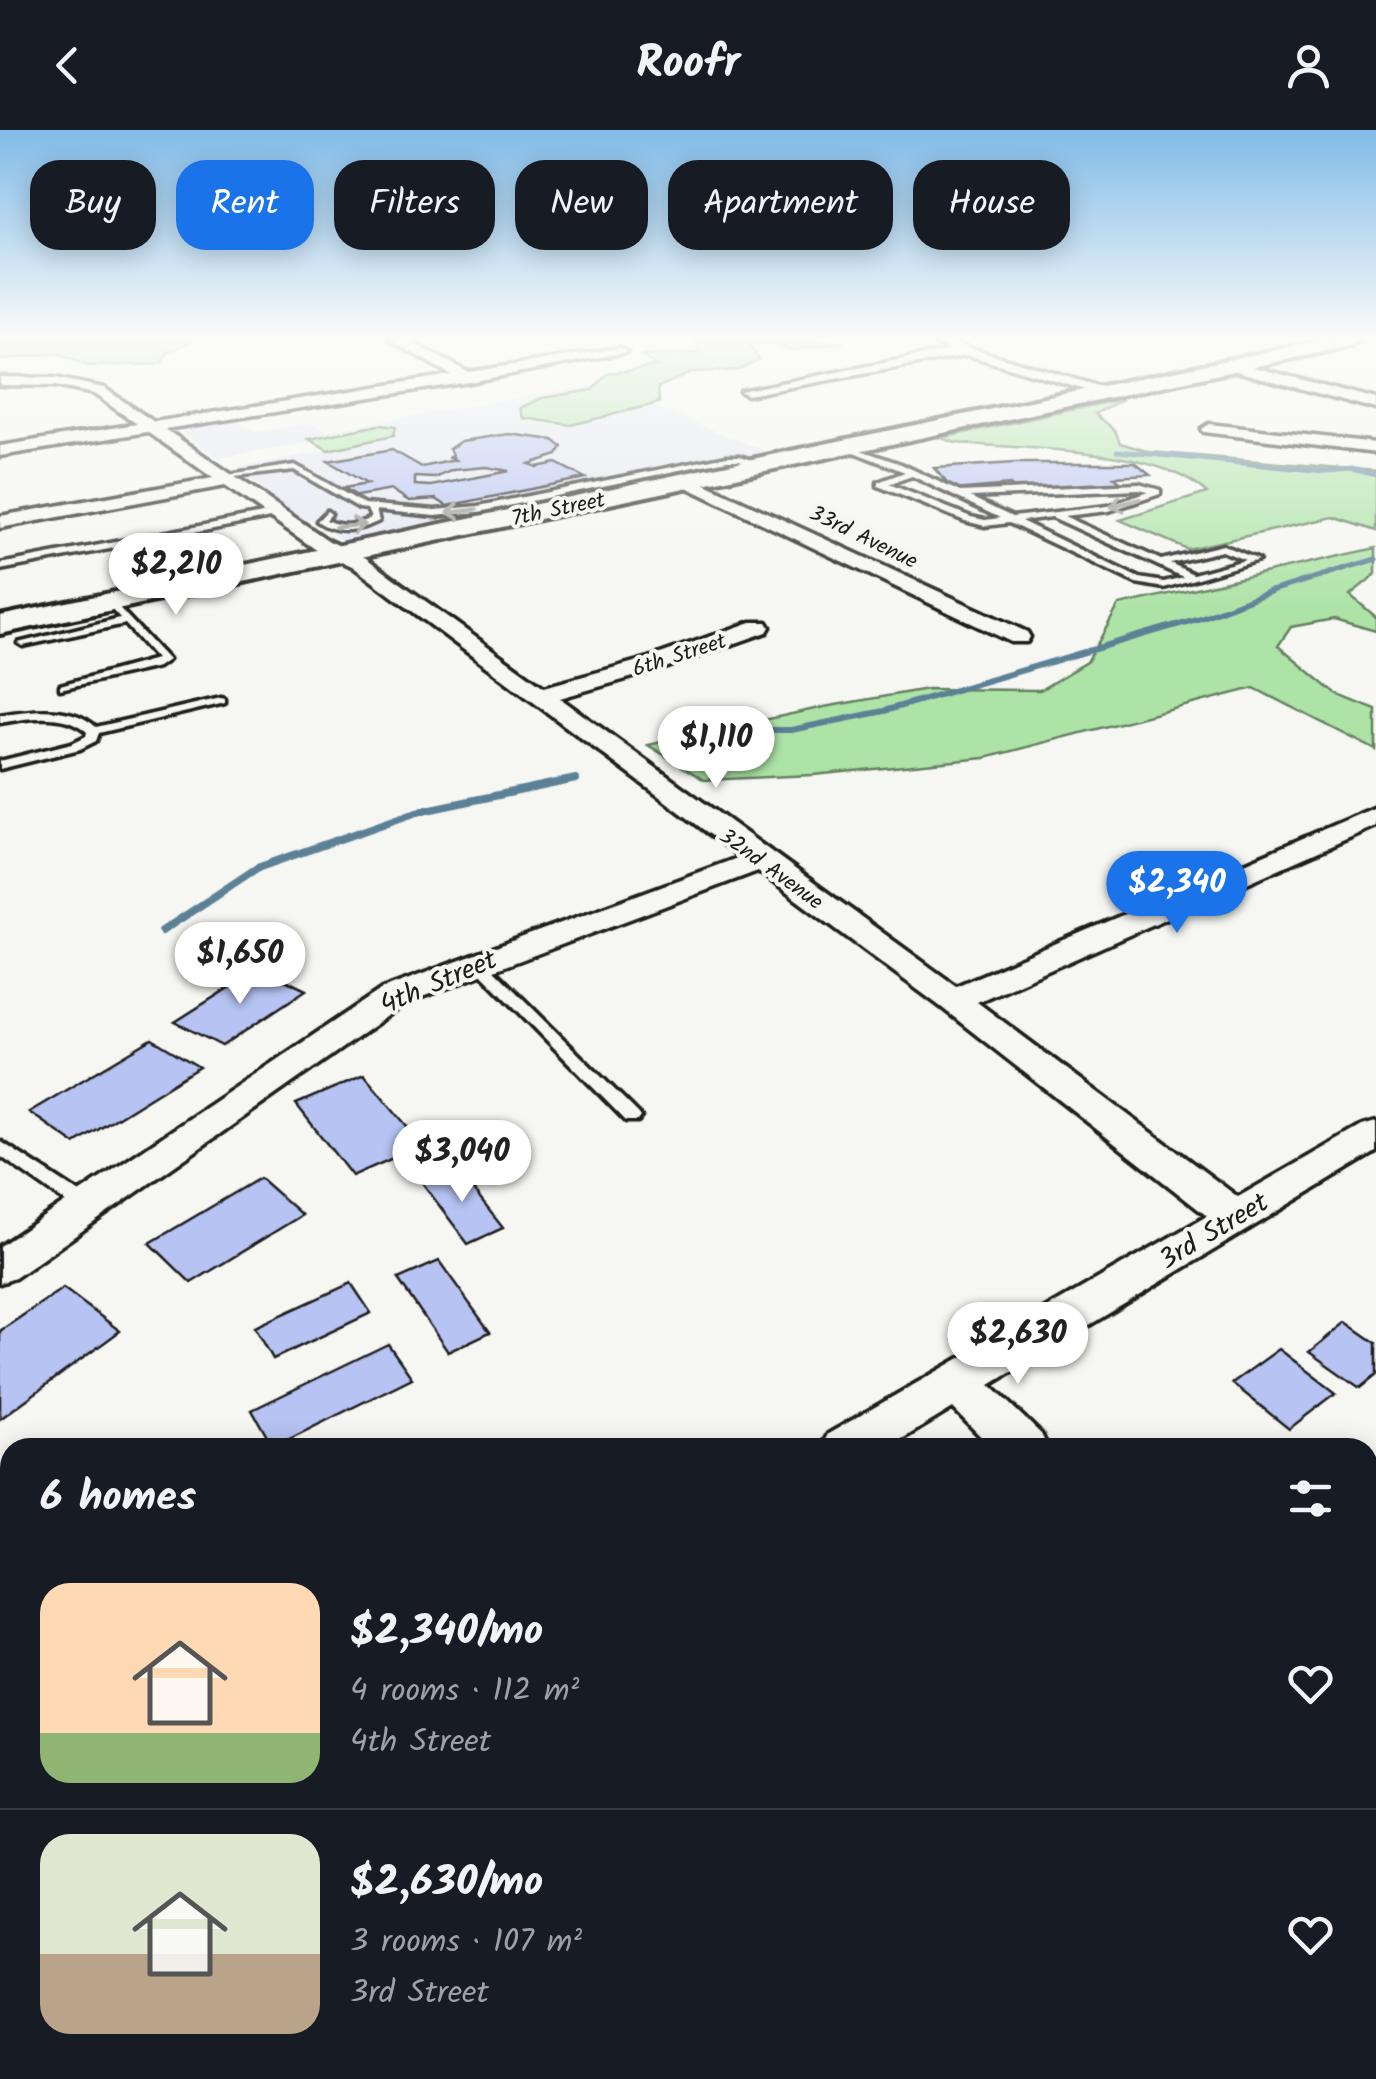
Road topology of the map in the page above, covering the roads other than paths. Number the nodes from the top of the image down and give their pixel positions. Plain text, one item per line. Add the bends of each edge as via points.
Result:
1 (123, 431) edge
2 (161, 431) edge
3 (928, 431) edge
4 (1225, 431) edge
5 (849, 448) junction
6 (1376, 448) edge
7 (0, 451) edge
8 (762, 465) junction
9 (912, 473) junction
10 (228, 478) junction
11 (688, 481) junction
12 (1060, 491) junction
13 (955, 496) junction
14 (371, 508) junction
15 (983, 508) junction
16 (278, 514) junction
17 (327, 514) dead end
18 (1052, 514) junction
19 (1009, 520) junction
20 (0, 522) edge
21 (341, 554) junction
22 (1159, 563) junction
23 (0, 567) edge
24 (1192, 577) junction
25 (119, 611) junction
26 (759, 627) dead end
27 (12, 634) edge
28 (1019, 637) dead end
29 (64, 687) dead end
30 (540, 696) junction
31 (221, 700) dead end
32 (0, 719) edge
33 (93, 731) junction
34 (0, 765) edge
35 (1376, 816) edge
36 (760, 860) junction
37 (478, 962) junction
38 (953, 1000) junction
39 (632, 1116) dead end
40 (1376, 1135) edge
41 (0, 1147) edge
42 (87, 1207) junction
43 (1235, 1216) junction
44 (0, 1267) edge
45 (958, 1382) junction
46 (862, 1438) edge
47 (1014, 1438) edge

1 - 7 street
2 - 10 street, 32nd Avenue
3 - 5 street, 7th Street
4 - 6 street
5 - 8 street, 7th Street
5 - 9 lane
8 - 11 street, 7th Street
8 -> 14 lane via 727,458 456,512
9 - 13 lane
9 - 19 lane via 880,484 968,520
10 - 14 lane via 284,466 303,469
10 - 16 street, 32nd Avenue
10 - 20 street
11 - 21 street, 7th Street
11 - 28 street, 33rd Avenue
12 - 13 lane
12 - 15 lane via 1059,498
12 -> 18 lane via 1156,492 1118,506
13 - 15 lane
17 -> 14 lane via 325,525 354,528 376,519
15 - 19 lane
16 - 21 street, 32nd Avenue
16 - 23 lane
18 - 19 lane
18 - 22 lane
19 - 24 lane via 1146,583
21 - 25 street, 7th Street
21 - 30 street, 32nd Avenue
22 - 24 lane
22 - 24 lane via 1223,548 1254,560
25 - 27 street, 7th Street
25 - 29 lane via 161,663
26 - 30 street, 6th Street
30 - 36 street, 32nd Avenue
31 - 33 lane
32 - 33 lane via 68,718
33 - 34 lane via 76,746
35 - 38 street
36 - 37 street, 4th Street
36 - 38 street, 32nd Avenue
37 - 39 lane
37 - 42 street, 4th Street via 360,1016
38 - 43 street, 32nd Avenue
40 - 43 street, 3rd Street
41 - 42 lane
42 - 44 street, 4th Street
43 - 45 street, 3rd Street
45 - 46 street, 3rd Street
45 - 47 street

